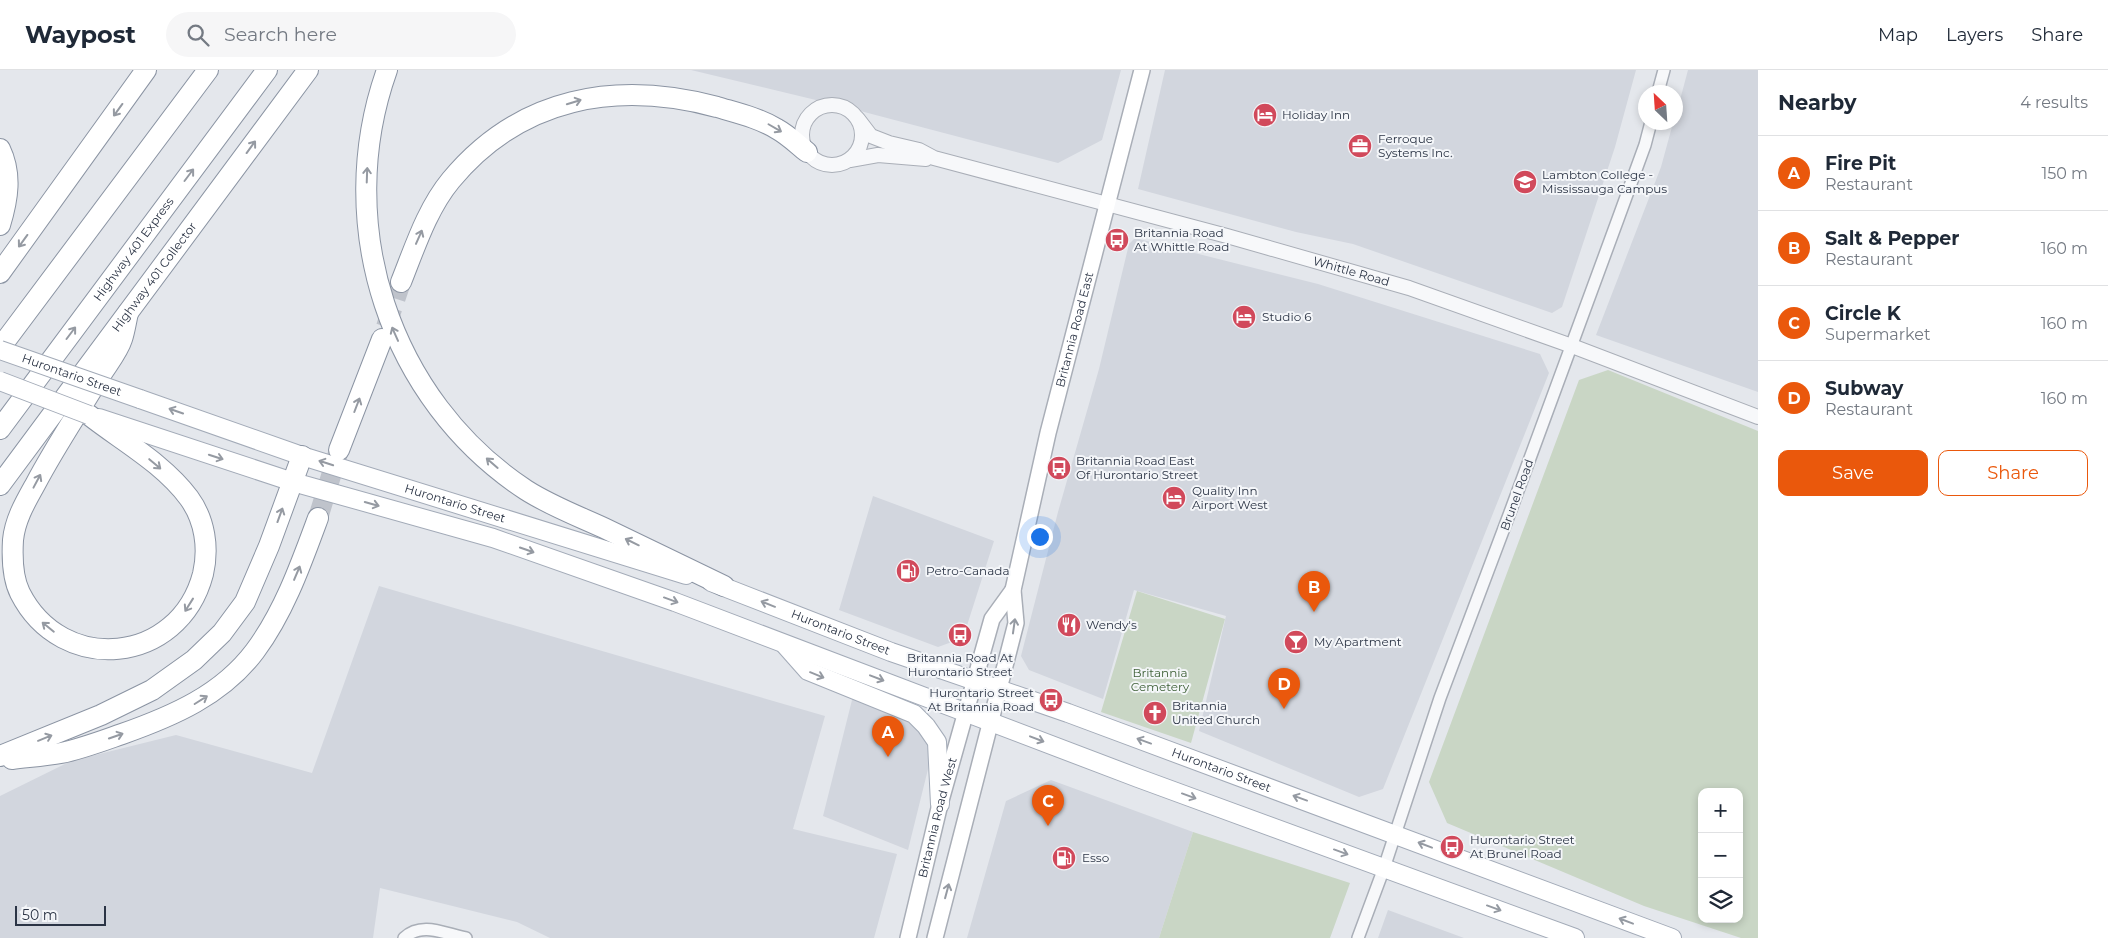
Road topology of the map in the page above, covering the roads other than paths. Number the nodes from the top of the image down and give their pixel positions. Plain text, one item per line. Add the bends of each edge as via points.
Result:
1 (146, 70) edge
2 (191, 70) edge
3 (208, 70) edge
4 (267, 70) edge
5 (308, 70) edge
6 (387, 70) edge
7 (1142, 70) edge
8 (1664, 70) edge
9 (1660, 85) edge
10 (858, 119) junction
11 (1649, 130) edge
12 (0, 148) edge
13 (807, 152) junction
14 (934, 158) junction
15 (850, 160) junction
16 (1108, 203) junction
17 (0, 225) edge
18 (59, 269) junction
19 (0, 273) edge
20 (401, 282) tunnel mouth
21 (128, 313) junction
22 (382, 338) tunnel mouth
23 (1572, 346) junction
24 (0, 349) edge
25 (0, 381) edge
26 (89, 414) joint
27 (1758, 417) edge
28 (0, 429) edge
29 (118, 431) junction
30 (339, 450) tunnel mouth
31 (302, 456) junction
32 (293, 482) junction
33 (0, 485) edge
34 (318, 518) tunnel mouth
35 (724, 586) junction
36 (1013, 590) junction
37 (782, 642) junction
38 (976, 682) junction
39 (969, 706) junction
40 (995, 706) junction
41 (0, 756) edge
42 (0, 760) edge
43 (940, 804) junction
44 (1395, 834) junction
45 (1384, 868) junction
46 (404, 938) edge
47 (466, 938) edge
48 (908, 938) edge
49 (935, 938) edge
50 (1358, 938) edge
51 (1575, 938) edge
52 (1672, 938) edge

1 -> 19 highway
2 - 18 highway
3 - 18 highway
28 -> 4 highway, Highway 401 Express
21 -> 5 highway, Highway 401 Collector
35 -> 6 highway via 568,513 527,490 504,474 462,435 427,391 393,329 382,298 370,243 367,159 376,105
7 - 16 main road, Britannia Road East
8 - 9 street
10 - 13 street via 854,113 836,105 816,109 803,126 803,144
10 - 14 street, Whittle Road via 871,136 919,150
10 - 15 street via 863,132 862,142
11 - 23 street, Brunel Road
12 - 17 highway via 8,172 6,206
13 - 15 street via 824,164 835,165
20 -> 13 highway via 430,211 449,182 467,162 504,132 558,107 608,95 661,95 759,119 778,129
14 - 15 street, Whittle Road via 878,155
14 - 16 street, Whittle Road
16 - 23 street, Whittle Road via 1341,267
16 - 36 main road, Britannia Road East via 1048,433
18 - 24 highway
29 -> 21 highway via 173,479 190,499 203,527 206,563 199,589 174,626 156,638 131,647 109,650 87,647 47,628 19,592 13,565 14,538 19,515 44,468 122,340
21 - 33 highway, Highway 401 Collector
30 -> 22 highway
23 - 27 street, Whittle Road
23 - 44 street, Brunel Road via 1440,698
31 -> 24 main road, Hurontario Street, bridge
25 - 26 main road, bridge
26 - 29 highway
29 -> 32 main road, Hurontario Street
31 - 32 highway
35 -> 31 main road, Hurontario Street
32 -> 37 main road, Hurontario Street via 494,538
41 -> 32 highway via 102,715 152,690 194,660 222,632 245,602
42 -> 34 highway via 61,753 108,739 158,722 221,687 267,634 297,574
38 -> 35 main road, Hurontario Street
36 - 38 main road, Britannia Road East via 992,619
40 -> 36 main road, Britannia Road East via 1016,623
37 -> 39 main road, Hurontario Street
37 -> 43 main road via 808,671 914,714 926,726 937,742
38 - 39 main road, Britannia Road East
38 - 40 main road, Hurontario Street
39 - 40 main road, Hurontario Street
39 - 43 main road, Britannia Road West
44 -> 40 main road, Hurontario Street via 1068,713
40 -> 45 main road, Hurontario Street
49 -> 40 main road
43 - 48 main road, Britannia Road West
44 - 45 street, Brunel Road
52 -> 44 main road, Hurontario Street
45 - 50 street, Brunel Road
45 -> 51 main road, Hurontario Street
46 - 47 street via 414,931 429,929

